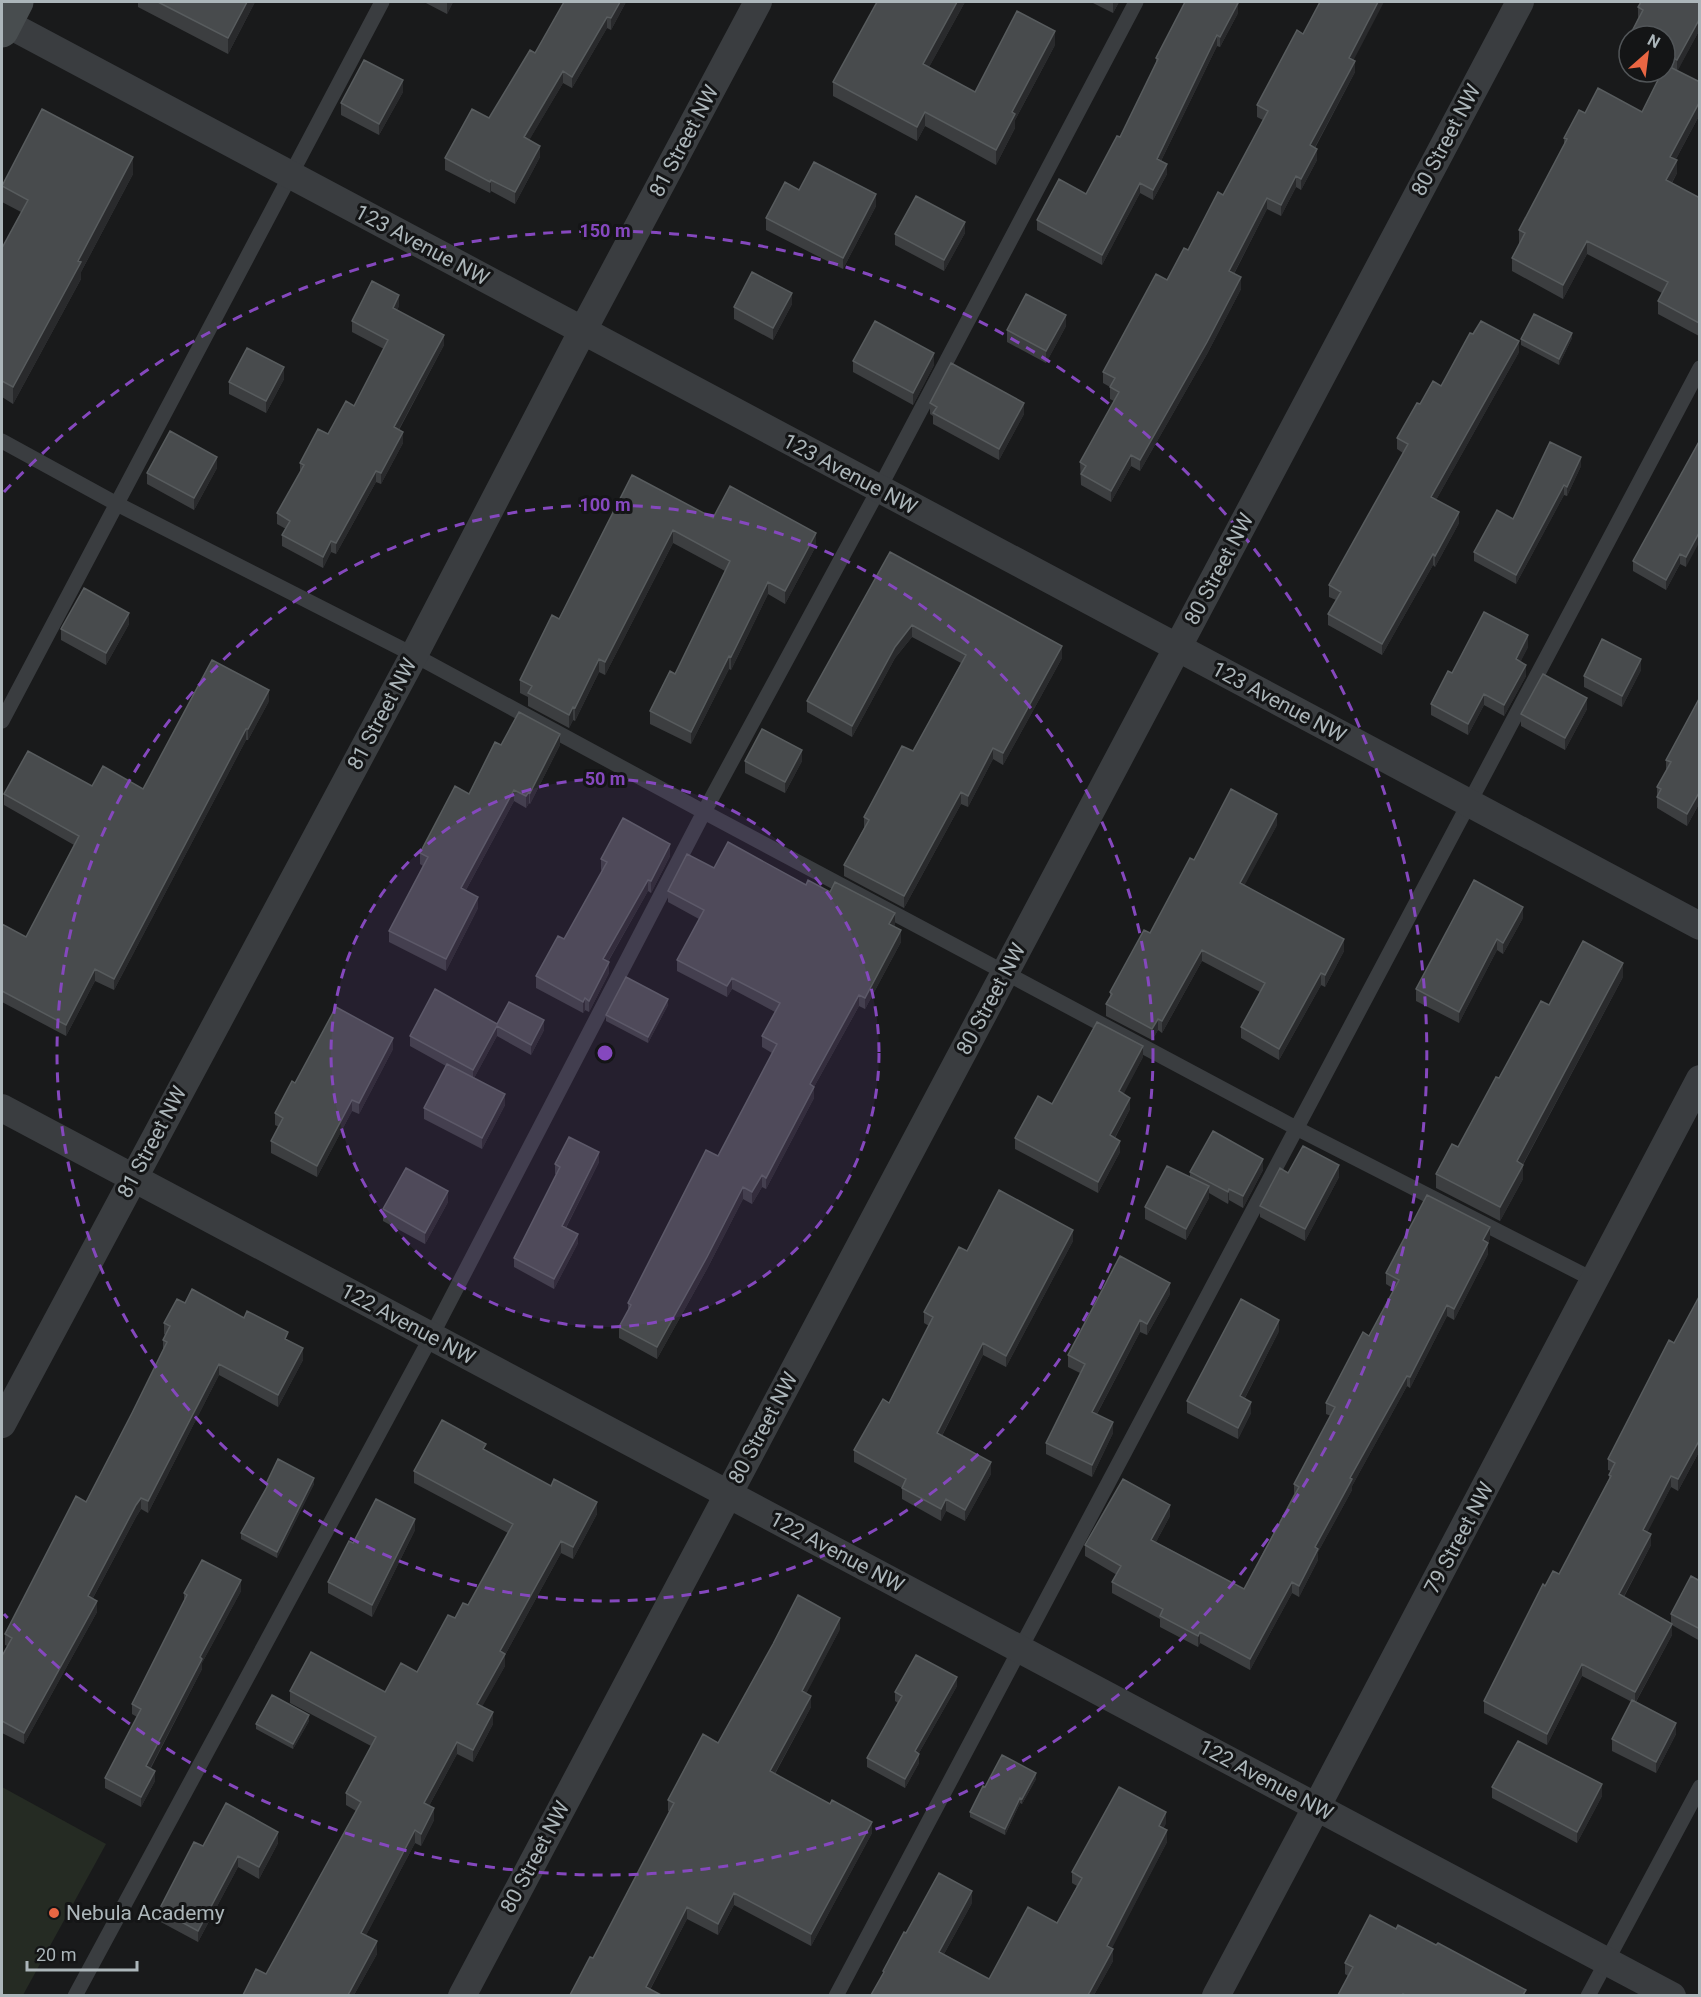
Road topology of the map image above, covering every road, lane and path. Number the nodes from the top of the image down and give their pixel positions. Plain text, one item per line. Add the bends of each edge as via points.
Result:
1 (382, 2) edge
2 (758, 2) edge
3 (1136, 2) edge
4 (1520, 2) edge
5 (6, 19) edge
6 (289, 176) junction
7 (583, 330) junction
8 (1700, 368) edge
9 (2, 441) edge
10 (879, 489) junction
11 (117, 504) junction
12 (1177, 648) junction
13 (414, 655) junction
14 (2, 721) edge
15 (1469, 804) junction
16 (704, 812) junction
17 (1700, 926) edge
18 (1005, 972) junction
19 (1700, 1079) edge
20 (2, 1108) edge
21 (1296, 1128) junction
22 (132, 1178) junction
23 (1594, 1280) junction
24 (431, 1336) junction
25 (2, 1424) edge
26 (728, 1494) junction
27 (1020, 1649) junction
28 (1700, 1787) edge
29 (1317, 1806) junction
30 (1607, 1961) junction
31 (75, 1995) edge
32 (462, 1995) edge
33 (836, 1995) edge
34 (1216, 1995) edge
35 (1588, 1995) edge
36 (1672, 1995) edge

1 - 6 lane
2 - 7 street, 81 Street NW
3 - 10 lane
4 - 12 street, 80 Street NW
5 - 6 street, 123 Avenue NW
6 - 7 street, 123 Avenue NW
6 - 11 lane
7 - 10 street, 123 Avenue NW
7 - 13 street, 81 Street NW
8 - 15 lane
9 - 11 lane
10 - 12 street, 123 Avenue NW
10 - 16 lane
11 - 13 lane
11 - 14 lane
12 - 15 street, 123 Avenue NW
12 - 18 street, 80 Street NW
13 - 16 lane
13 - 22 street, 81 Street NW
15 - 17 street, 123 Avenue NW
15 - 21 lane
16 - 18 lane
16 - 24 lane
18 - 21 lane
18 - 26 street, 80 Street NW
19 - 23 street, 79 Street NW
20 - 22 street, 122 Avenue NW
21 - 23 lane
21 - 27 lane
22 - 24 street, 122 Avenue NW
22 - 25 street, 81 Street NW
23 - 29 street, 79 Street NW
24 - 26 street, 122 Avenue NW
24 - 31 lane
26 - 27 street, 122 Avenue NW
26 - 32 street, 80 Street NW
27 - 29 street, 122 Avenue NW
27 - 33 lane
28 - 30 lane
29 - 30 street, 122 Avenue NW
29 - 34 street, 79 Street NW
30 - 35 lane
30 - 36 street, 122 Avenue NW

